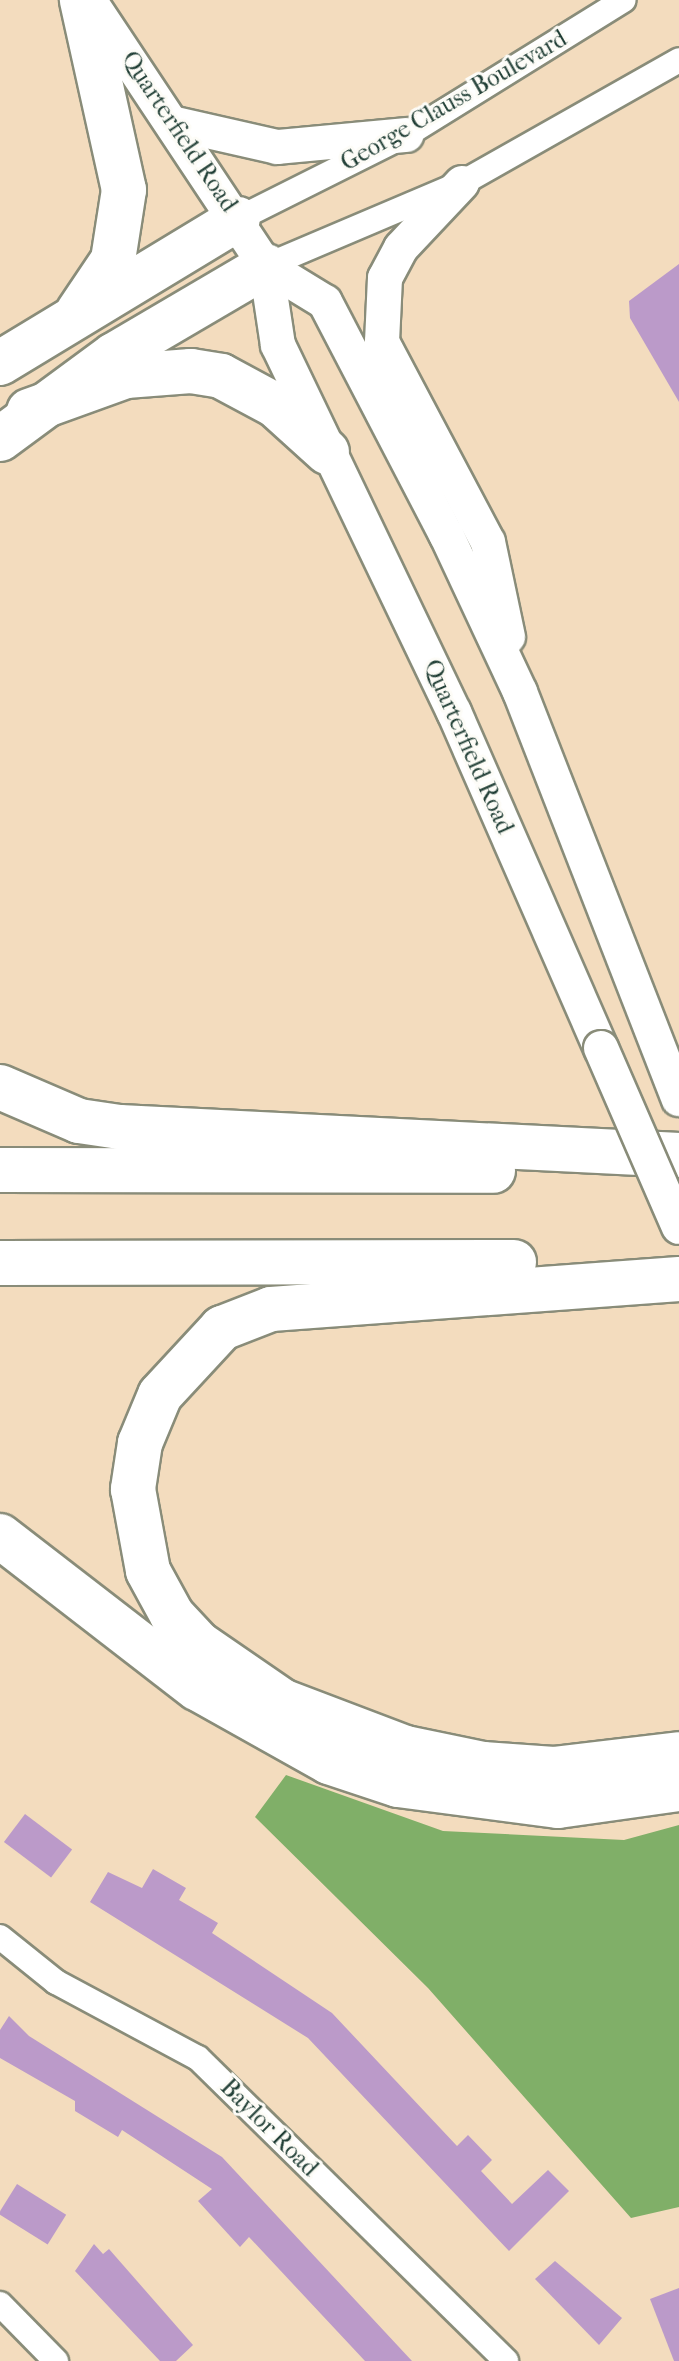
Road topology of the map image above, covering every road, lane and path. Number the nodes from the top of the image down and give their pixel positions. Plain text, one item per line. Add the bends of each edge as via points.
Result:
1 (82, 0) edge
2 (89, 0) edge
3 (624, 0) edge
4 (679, 60) edge
5 (176, 124) junction
6 (406, 135) junction
7 (462, 183) junction
8 (238, 219) junction
9 (266, 266) junction
10 (78, 312) junction
11 (0, 363) edge
12 (15, 425) edge
13 (327, 452) junction
14 (520, 692) junction
15 (0, 1087) edge
16 (679, 1099) edge
17 (679, 1155) edge
18 (0, 1170) edge
19 (679, 1171) edge
20 (679, 1227) edge
21 (679, 1262) edge
22 (0, 1263) edge
23 (679, 1279) edge
24 (0, 1536) edge
25 (679, 1754) edge
26 (679, 1789) edge
27 (0, 1937) edge
28 (0, 2304) edge
29 (56, 2361) edge
30 (506, 2361) edge

1 - 10 highway via 124,190 113,260
2 - 5 main road, Quarterfield Road
3 - 6 street, George Clauss Boulevard
4 - 7 street
5 - 6 main road via 277,147
5 - 8 main road, Quarterfield Road
6 - 8 street, George Clauss Boulevard
7 - 9 street
7 - 14 main road via 401,248 385,278 382,342 488,542
8 - 9 main road, Quarterfield Road
8 - 10 highway
9 - 12 highway
9 - 13 main road, Quarterfield Road via 278,345
9 - 14 main road, Quarterfield Road via 325,302
10 - 11 highway
12 - 13 highway via 126,376 191,371 247,388
13 - 20 main road, Quarterfield Road, bridge via 454,712
14 - 16 main road, Quarterfield Road
15 - 17 highway via 79,1121 120,1127
18 - 19 highway
21 - 22 highway
23 - 25 highway via 271,1309 222,1328 160,1395 140,1443 133,1489 148,1571 172,1615 198,1643 282,1701 406,1748 483,1764 554,1769
24 - 26 highway via 197,1688 329,1762 398,1785 542,1804 632,1801
27 - 30 street, Baylor Road via 56,1982 198,2058
28 - 29 street

